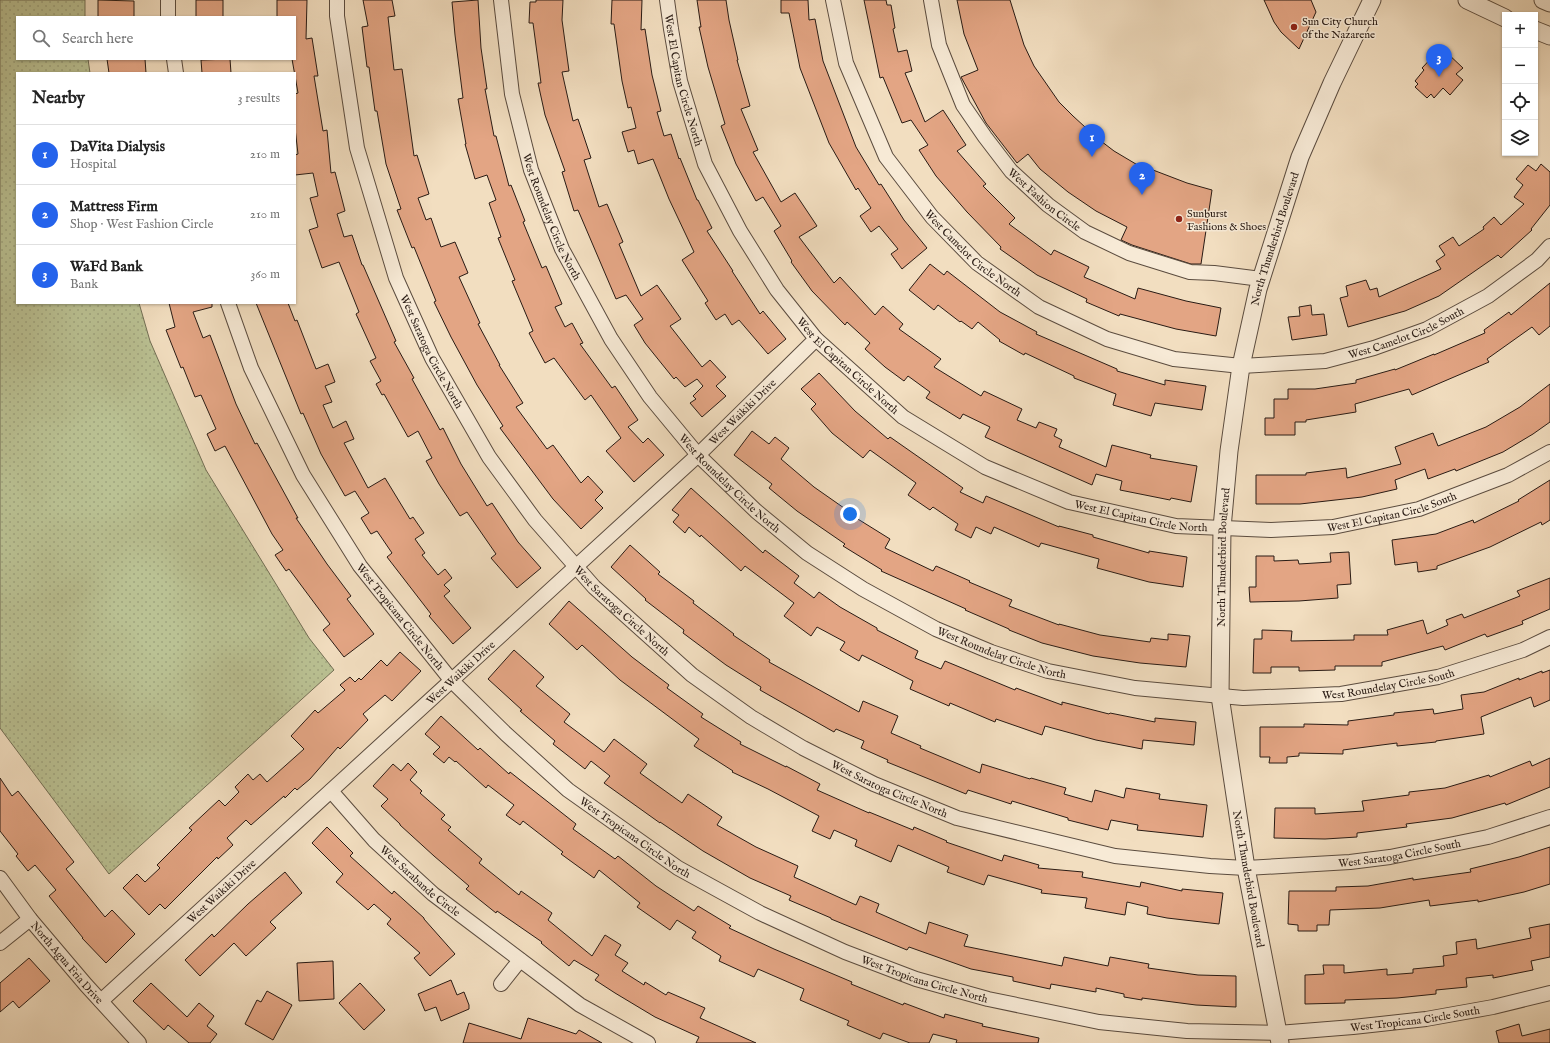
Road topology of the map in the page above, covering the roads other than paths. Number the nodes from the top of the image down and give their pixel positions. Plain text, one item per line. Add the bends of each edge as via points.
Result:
1 (168, 0) edge
2 (337, 0) edge
3 (501, 0) edge
4 (667, 0) edge
5 (833, 0) edge
6 (931, 0) edge
7 (1372, 0) edge
8 (1467, 0) edge
9 (1544, 0) edge
10 (1550, 2) edge
11 (168, 16) edge
12 (1502, 17) edge
13 (1538, 31) edge
14 (1550, 36) edge
15 (174, 60) edge
16 (176, 72) edge
17 (1550, 246) edge
18 (1261, 279) junction
19 (228, 304) edge
20 (816, 339) junction
21 (1240, 366) junction
22 (1550, 452) edge
23 (698, 455) junction
24 (1222, 528) junction
25 (576, 567) junction
26 (1550, 637) edge
27 (451, 680) junction
28 (1220, 696) junction
29 (331, 791) junction
30 (1550, 817) edge
31 (1246, 868) junction
32 (0, 878) edge
33 (30, 919) junction
34 (0, 943) edge
35 (520, 960) junction
36 (501, 984) dead end
37 (1550, 992) edge
38 (101, 1001) junction
39 (1279, 1038) edge
40 (139, 1043) edge
41 (648, 1043) edge

1 - 11 street
2 - 25 street, West Saratoga Circle North via 336,16 357,148 396,278 432,358 489,457 535,520
3 - 23 street, West Roundelay Circle North via 512,94 531,170 562,249 611,339 650,397
4 - 20 street, West El Capitan Circle North via 680,81 705,164 740,231 776,290
5 - 21 street, West Camelot Circle North via 846,63 886,157 932,217 977,263 1039,308 1107,340 1174,359
6 - 18 street, West Fashion Circle via 939,45 964,106 1011,171 1048,205 1085,232 1129,253 1190,272
7 - 18 street, North Thunderbird Boulevard via 1332,82 1300,157
8 - 12 street
9 - 10 street
13 - 14 street
15 - 16 street
17 - 21 street, West Camelot Circle South via 1537,260 1488,296 1427,329 1374,348 1325,361
18 - 21 street, North Thunderbird Boulevard
19 - 27 street, West Tropicana Circle North via 252,368 303,475 360,566
20 - 23 street, West Waikiki Drive
20 - 24 street, West El Capitan Circle North via 903,417 985,468 1069,502 1176,526
21 - 24 street, North Thunderbird Boulevard
22 - 24 street, West El Capitan Circle South via 1508,475 1419,509 1333,527 1271,530
23 - 25 street, West Waikiki Drive
23 - 28 street, West Roundelay Circle North via 756,511 807,553 863,589 936,629 991,652 1048,671 1136,688
24 - 28 street, North Thunderbird Boulevard
25 - 27 street, West Waikiki Drive
25 - 31 street, West Saratoga Circle North via 594,588 692,675 751,717 796,744 874,784 957,818 1115,856
26 - 28 street, West Roundelay Circle South via 1523,650 1438,677 1341,694 1243,698
27 - 29 street, West Waikiki Drive
27 - 39 street, West Tropicana Circle North via 568,790 620,828 678,868 760,913 845,952 916,979 988,999 1099,1022
28 - 31 street, North Thunderbird Boulevard
29 - 35 street, West Sarabande Circle via 374,840 433,894
29 - 38 street, West Waikiki Drive
30 - 31 street, West Saratoga Circle South via 1488,837 1390,857
31 - 39 street, North Thunderbird Boulevard
32 - 33 street, North Agua Fria Drive
33 - 34 street
33 - 38 street, North Agua Fria Drive
35 - 36 street
35 - 41 street, West Sarabande Circle via 580,1005
37 - 39 street, West Tropicana Circle South via 1493,1007 1426,1020
38 - 40 street, North Agua Fria Drive

